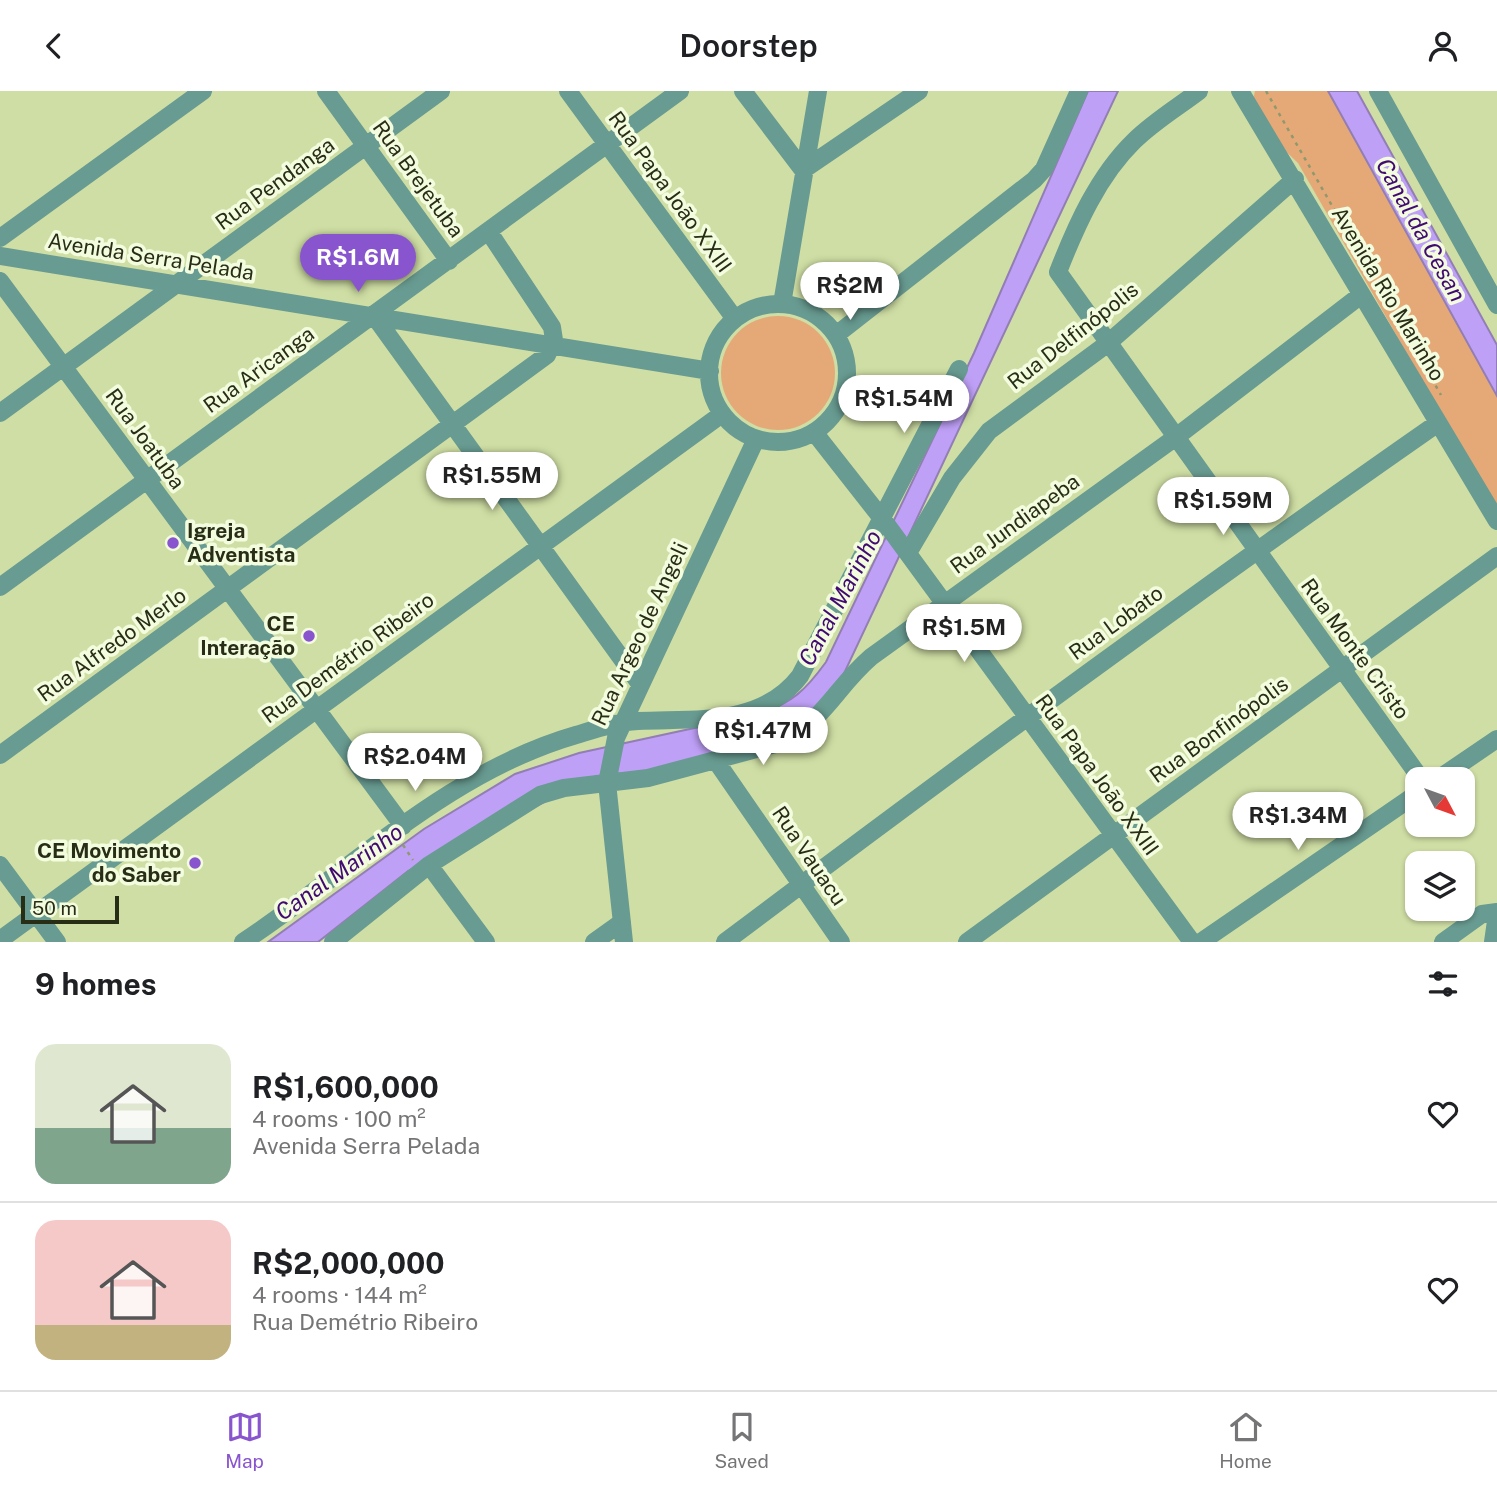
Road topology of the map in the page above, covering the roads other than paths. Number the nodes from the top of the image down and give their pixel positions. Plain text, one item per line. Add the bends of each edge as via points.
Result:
1 (203, 91) edge
2 (326, 91) edge
3 (441, 91) edge
4 (568, 91) edge
5 (680, 91) edge
6 (743, 91) edge
7 (818, 91) edge
8 (919, 91) edge
9 (1079, 91) edge
10 (1199, 91) edge
11 (1378, 91) edge
12 (1243, 93) edge
13 (607, 145) junction
14 (366, 146) junction
15 (803, 170) junction
16 (1294, 179) junction
17 (489, 232) junction
18 (0, 238) edge
19 (0, 256) edge
20 (449, 261) junction
21 (0, 281) edge
22 (177, 284) junction
23 (1361, 296) junction
24 (782, 304) junction
25 (1497, 305) edge
26 (373, 316) junction
27 (735, 319) junction
28 (836, 335) junction
29 (1107, 344) junction
30 (552, 346) junction
31 (63, 367) junction
32 (959, 369) dead end
33 (710, 371) junction
34 (0, 413) edge
35 (722, 414) junction
36 (1438, 423) junction
37 (453, 425) junction
38 (814, 432) junction
39 (1176, 437) junction
40 (756, 439) junction
41 (147, 480) junction
42 (1497, 521) edge
43 (885, 522) junction
44 (540, 546) junction
45 (1255, 550) junction
46 (906, 551) junction
47 (1497, 555) edge
48 (0, 587) edge
49 (227, 589) junction
50 (944, 603) junction
51 (1342, 669) junction
52 (640, 684) junction
53 (316, 709) junction
54 (1027, 716) junction
55 (619, 730) junction
56 (1497, 739) edge
57 (0, 755) edge
58 (716, 761) junction
59 (1412, 767) edge
60 (1456, 767) edge
61 (608, 779) junction
62 (1405, 802) edge
63 (400, 832) junction
64 (1111, 835) junction
65 (0, 865) edge
66 (423, 866) junction
67 (801, 884) junction
68 (36, 913) junction
69 (1497, 913) edge
70 (622, 922) junction
71 (0, 940) edge
72 (57, 942) edge
73 (243, 942) edge
74 (333, 942) edge
75 (486, 942) edge
76 (594, 942) edge
77 (624, 942) edge
78 (725, 942) edge
79 (841, 942) edge
80 (967, 942) edge
81 (1192, 942) edge
82 (1201, 942) edge
83 (1443, 942) edge
84 (1493, 942) edge

1 - 18 street
2 - 14 street, Rua Brejetuba
3 - 14 street, Rua Pendanga
4 - 13 street, Rua Papa João XXIII
5 - 13 street, Rua Aricanga
6 - 15 street
7 - 15 street
8 - 15 street
9 - 28 street via 1034,180
10 - 29 street, Rua Monte Cristo via 1134,141 1100,184 1058,272
11 - 25 street
12 - 16 street, Avenida Rio Marinho
13 - 17 street, Rua Aricanga
13 - 27 street, Rua Papa João XXIII
14 - 20 street, Rua Brejetuba
14 - 22 street, Rua Pendanga
15 - 24 street
16 - 23 street, Avenida Rio Marinho
16 - 29 street, Rua Delfinópolis
17 - 20 street, Rua Aricanga
17 - 30 street via 552,327
19 - 22 street, Avenida Serra Pelada
20 - 26 street, Rua Aricanga
21 - 31 street, Rua Joatuba
22 - 26 street, Avenida Serra Pelada
22 - 31 street, Rua Pendanga
23 - 36 street, Avenida Rio Marinho
23 - 39 street, Rua Jundiapeba
24 - 27 street via 757,307
24 - 28 street via 813,313
26 - 30 street, Avenida Serra Pelada
26 - 37 street
26 - 41 street, Rua Aricanga
27 - 33 street via 717,343
28 - 38 street via 847,367 844,392 833,415
29 - 39 street, Rua Monte Cristo
29 - 46 street, Rua Delfinópolis via 989,431 952,478
30 - 33 street, Avenida Serra Pelada
30 - 37 street, Rua Alfredo Merlo via 543,359
31 - 34 street, Rua Pendanga
31 - 41 street, Rua Joatuba
32 - 43 street
33 - 35 street via 713,397
35 - 40 street
35 - 44 street, Rua Demétrio Ribeiro
36 - 42 street, Avenida Rio Marinho
36 - 45 street, Rua Lobato
37 - 44 street
37 - 49 street, Rua Alfredo Merlo
38 - 40 street via 786,442
38 - 43 street, Rua Papa João XXIII
39 - 45 street, Rua Monte Cristo
39 - 50 street, Rua Jundiapeba
40 - 52 street, Rua Argeo de Angeli
41 - 48 street, Rua Aricanga
41 - 49 street, Rua Joatuba
43 - 46 street, Rua Papa João XXIII
43 - 55 street via 800,676 778,699 719,718
44 - 52 street
44 - 53 street, Rua Demétrio Ribeiro
45 - 51 street, Rua Monte Cristo
45 - 54 street, Rua Lobato
46 - 50 street, Rua Papa João XXIII
47 - 51 street, Rua Bonfinópolis
49 - 53 street, Rua Joatuba
49 - 57 street, Rua Alfredo Merlo
50 - 54 street, Rua Papa João XXIII
50 - 58 street, Rua Jundiapeba via 858,669 819,717 798,733
51 - 59 street, Rua Monte Cristo
51 - 64 street, Rua Bonfinópolis
52 - 55 street, Rua Argeo de Angeli
53 - 63 street, Rua Joatuba
53 - 68 street, Rua Demétrio Ribeiro
54 - 64 street, Rua Papa João XXIII
54 - 67 street, Rua Lobato
55 - 61 street, Rua Argeo de Angeli
55 - 63 street via 564,739 515,757 467,782
56 - 60 street
58 - 61 street, Rua Jundiapeba via 648,778
58 - 67 street, Rua Vauacu
61 - 66 street, Rua Jundiapeba via 540,795
61 - 70 street, Rua Argeo de Angeli
62 - 82 street
63 - 73 street
64 - 80 street, Rua Bonfinópolis
64 - 81 street, Rua Papa João XXIII
65 - 68 street
66 - 74 street, Rua Jundiapeba
66 - 75 street
67 - 78 street, Rua Lobato
67 - 79 street, Rua Vauacu
68 - 71 street, Rua Demétrio Ribeiro
68 - 72 street
69 - 83 street via 1482,914
69 - 84 street
70 - 76 street
70 - 77 street, Rua Argeo de Angeli

